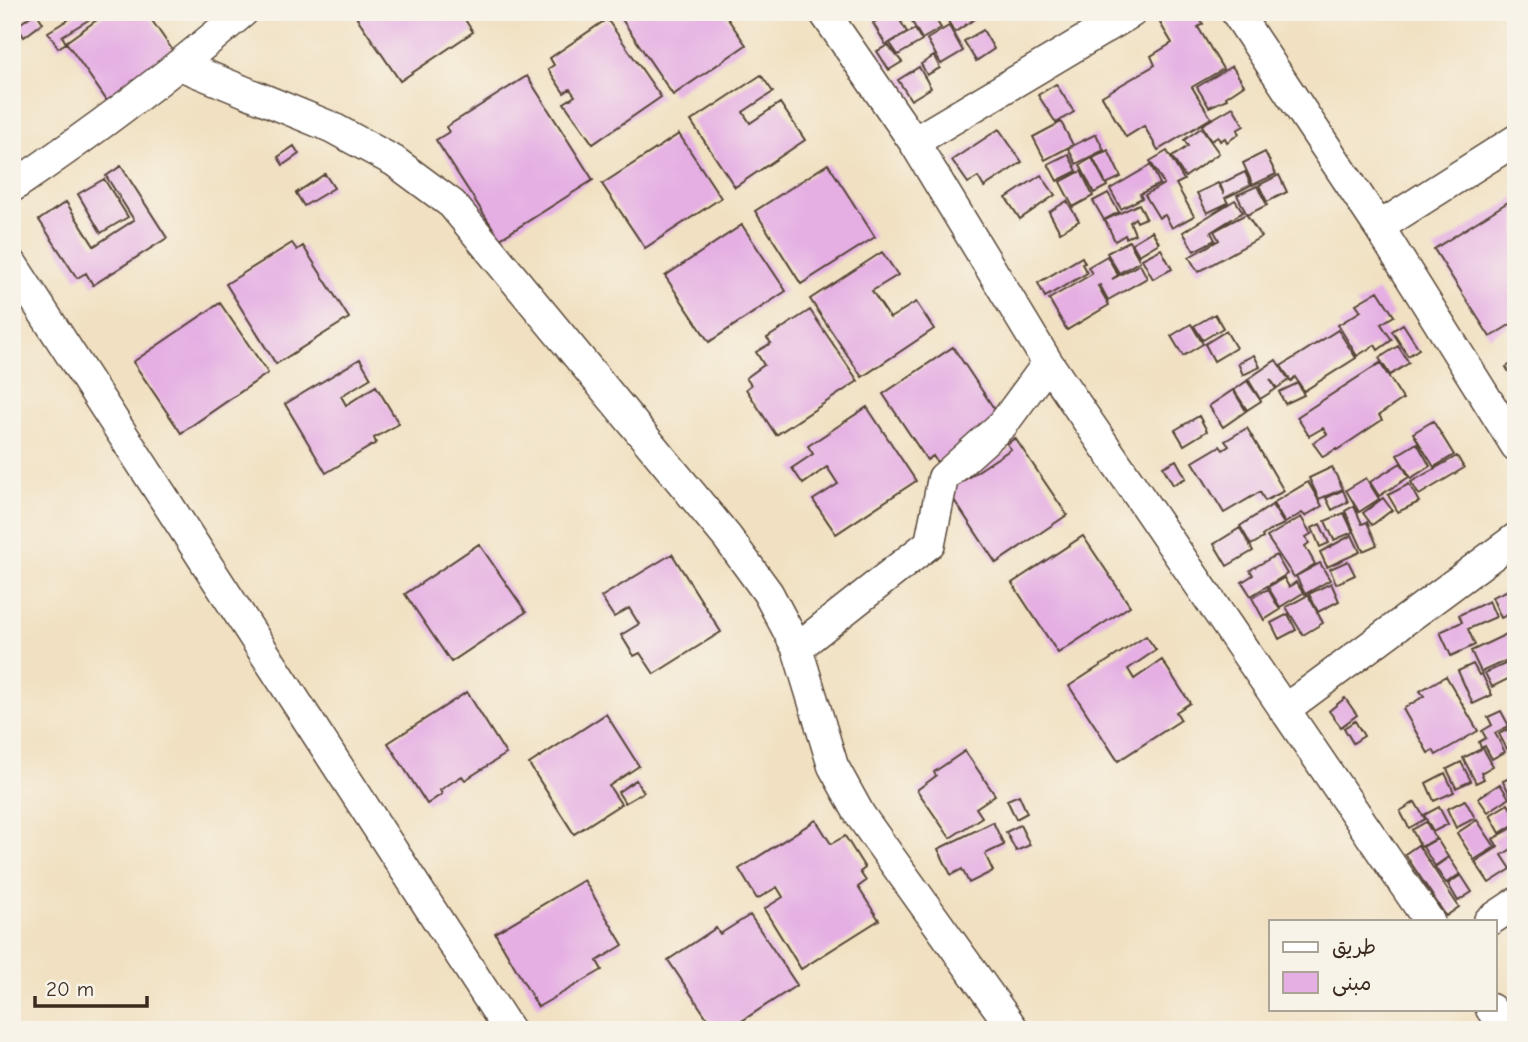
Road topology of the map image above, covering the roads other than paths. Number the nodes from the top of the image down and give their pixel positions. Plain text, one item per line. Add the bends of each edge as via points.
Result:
1 (243, 12) edge
2 (824, 12) edge
3 (1132, 12) edge
4 (1236, 12) edge
5 (180, 65) junction
6 (1516, 140) edge
7 (915, 142) junction
8 (12, 187) edge
9 (1379, 227) junction
10 (12, 264) edge
11 (1048, 363) junction
12 (1516, 446) edge
13 (1516, 538) edge
14 (797, 649) junction
15 (1284, 710) junction
16 (1516, 903) edge
17 (1428, 920) edge
18 (1490, 920) edge
19 (1492, 1010) edge
20 (509, 1030) edge
21 (1014, 1030) edge
22 (1506, 1030) edge

1 - 5 street
2 - 7 street
3 - 7 street
4 - 9 street
5 - 8 street
5 - 14 street via 331,127 394,160 452,204 727,537 768,593
6 - 9 street
7 - 11 street
9 - 12 street
10 - 20 street
11 - 14 street via 1003,424 943,478 930,544
11 - 15 street
13 - 15 street
14 - 21 street via 833,766 860,814
15 - 17 street
16 - 18 street
19 - 22 street

